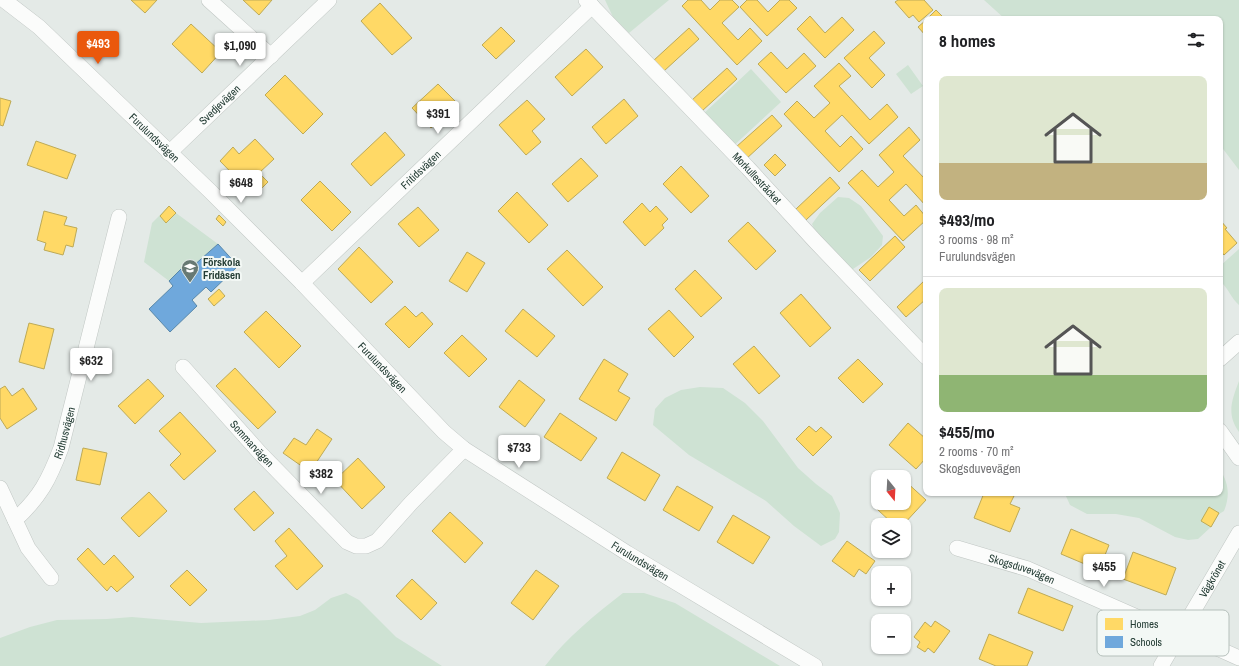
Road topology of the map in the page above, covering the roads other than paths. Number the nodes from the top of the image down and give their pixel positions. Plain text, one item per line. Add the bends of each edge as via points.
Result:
1 (4, 0) edge
2 (209, 0) edge
3 (329, 0) edge
4 (589, 3) edge
5 (271, 56) junction
6 (169, 153) junction
7 (119, 217) dead end
8 (302, 284) junction
9 (1239, 342) edge
10 (923, 354) edge
11 (1223, 356) edge
12 (183, 367) dead end
13 (1223, 435) edge
14 (464, 449) junction
15 (1239, 458) edge
16 (0, 488) edge
17 (15, 520) junction
18 (1239, 533) edge
19 (957, 548) dead end
20 (51, 578) dead end
21 (1121, 610) edge
22 (1193, 610) edge
23 (1229, 654) edge
24 (1166, 656) edge
25 (1239, 658) edge
26 (815, 666) edge
27 (1161, 666) edge

1 - 6 street, Furulundsvägen via 39,27
2 - 5 street
3 - 5 street, Svedjevägen
4 - 8 street, Fritidsvägen
4 - 10 street, Morkullesträcket
5 - 6 street, Svedjevägen
6 - 8 street, Furulundsvägen
7 - 17 street, Ridhusvägen via 53,469 41,492
8 - 14 street, Furulundsvägen via 444,432
9 - 11 street
12 - 14 street, Sommarvägen via 260,453 347,542 356,546 366,546 377,541
13 - 15 street
14 - 26 street, Furulundsvägen via 614,546
16 - 17 street
17 - 20 street via 28,548
18 - 22 street, Vägkrönet
19 - 21 street, Skogsduvevägen via 1028,569
23 - 25 street, Skogsduvevägen
24 - 27 street, Vägkrönet

